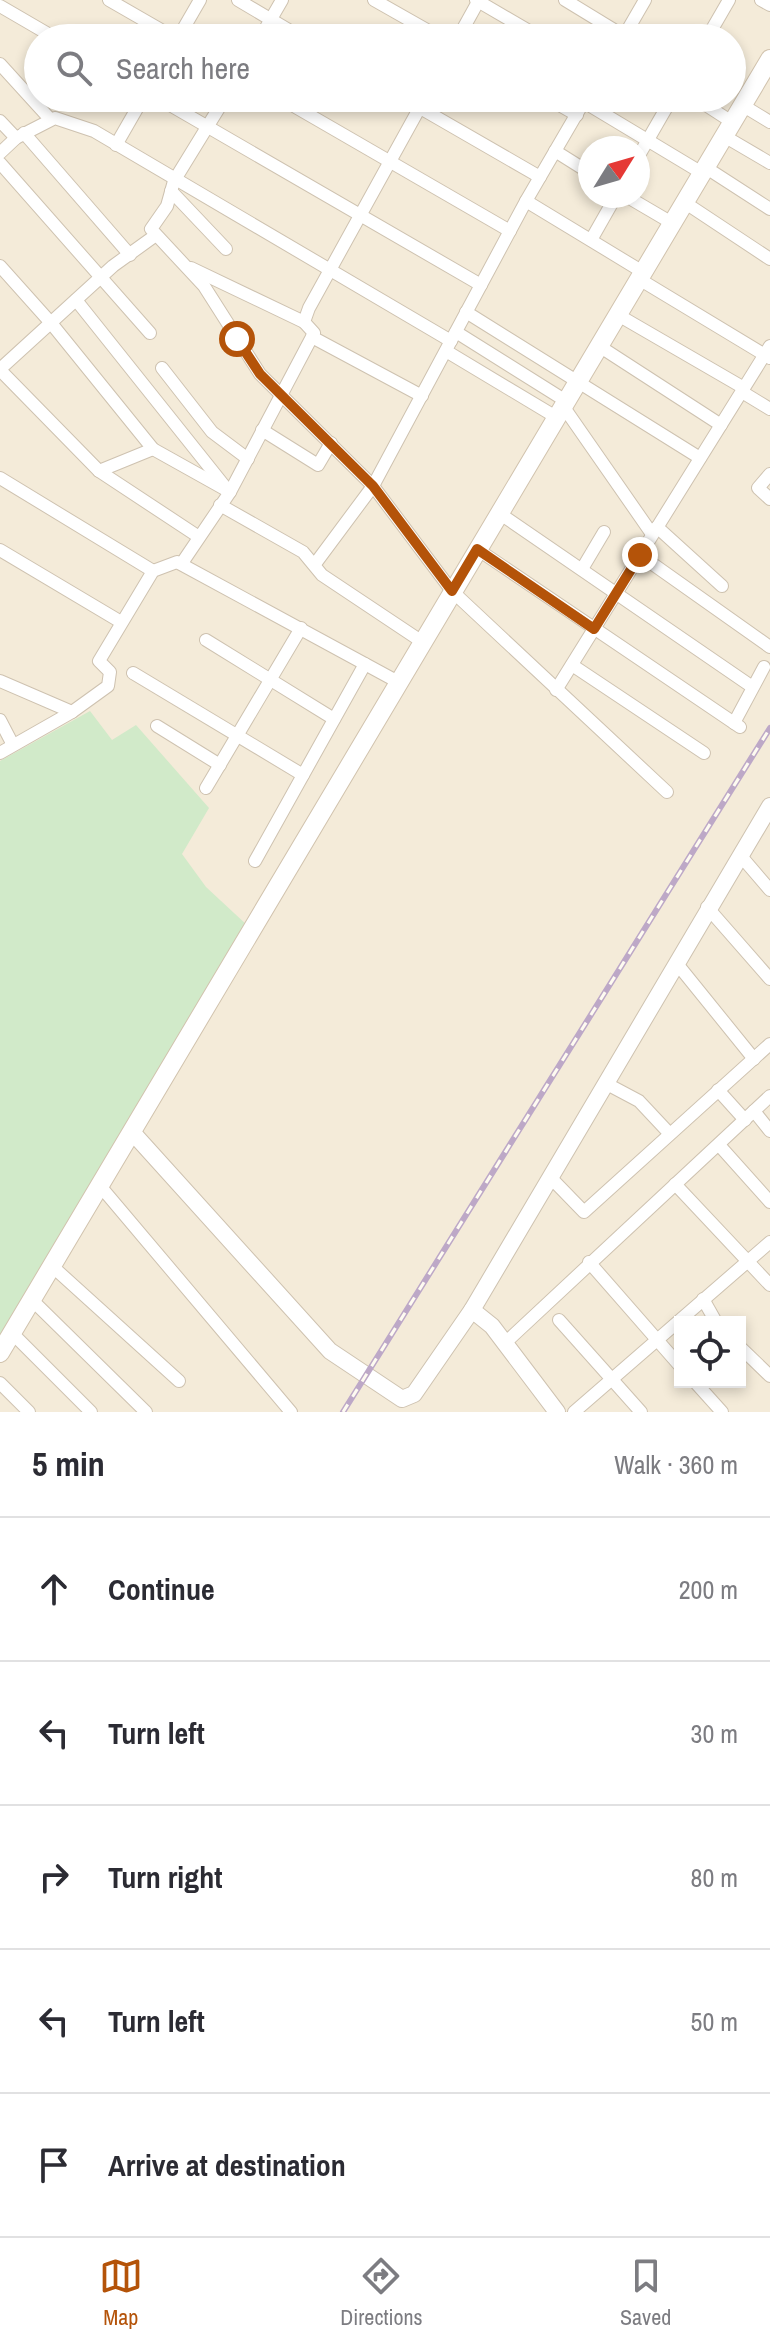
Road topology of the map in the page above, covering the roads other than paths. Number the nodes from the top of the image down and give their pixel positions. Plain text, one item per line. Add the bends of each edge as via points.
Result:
1 (109, 0) edge
2 (200, 0) edge
3 (238, 0) edge
4 (282, 0) edge
5 (374, 0) edge
6 (478, 0) edge
7 (565, 0) edge
8 (645, 0) edge
9 (729, 0) edge
10 (761, 0) edge
11 (770, 5) edge
12 (0, 6) edge
13 (271, 20) junction
14 (31, 24) edge
15 (152, 24) edge
16 (185, 24) edge
17 (269, 24) edge
18 (278, 24) edge
19 (416, 24) edge
20 (465, 24) edge
21 (518, 24) edge
22 (603, 24) edge
23 (631, 24) edge
24 (715, 24) edge
25 (0, 64) edge
26 (767, 71) edge
27 (24, 90) edge
28 (746, 100) edge
29 (746, 107) edge
30 (44, 112) edge
31 (135, 112) edge
32 (182, 112) edge
33 (217, 112) edge
34 (304, 112) edge
35 (417, 112) edge
36 (436, 112) edge
37 (572, 112) edge
38 (579, 112) edge
39 (605, 112) edge
40 (664, 112) edge
41 (710, 112) edge
42 (738, 112) edge
43 (577, 115) junction
44 (50, 119) junction
45 (0, 121) edge
46 (770, 122) edge
47 (208, 127) junction
48 (728, 129) junction
49 (20, 135) junction
50 (646, 136) edge
51 (650, 136) edge
52 (650, 139) edge
53 (116, 145) junction
54 (555, 151) junction
55 (0, 153) edge
56 (389, 161) junction
57 (0, 163) edge
58 (770, 163) edge
59 (578, 165) edge
60 (704, 170) junction
61 (540, 177) junction
62 (172, 186) junction
63 (526, 201) junction
64 (684, 202) junction
65 (609, 208) edge
66 (646, 208) edge
67 (770, 209) edge
68 (359, 214) junction
69 (672, 223) junction
70 (510, 231) junction
71 (156, 235) junction
72 (591, 240) junction
73 (226, 249) dead end
74 (130, 255) junction
75 (770, 259) edge
76 (0, 266) edge
77 (186, 266) junction
78 (329, 270) junction
79 (641, 275) junction
80 (102, 276) junction
81 (481, 285) junction
82 (76, 300) junction
83 (466, 312) junction
84 (618, 315) junction
85 (304, 322) junction
86 (51, 323) junction
87 (150, 333) dead end
88 (312, 337) junction
89 (451, 341) junction
90 (599, 346) junction
91 (768, 353) edge
92 (162, 368) dead end
93 (0, 369) edge
94 (577, 382) junction
95 (743, 390) junction
96 (280, 392) junction
97 (422, 396) junction
98 (562, 408) junction
99 (770, 409) edge
100 (721, 425) junction
101 (262, 430) junction
102 (212, 432) junction
103 (331, 443) junction
104 (192, 447) junction
105 (153, 449) junction
106 (700, 458) junction
107 (248, 459) junction
108 (99, 471) junction
109 (770, 474) edge
110 (0, 478) edge
111 (373, 486) junction
112 (230, 492) junction
113 (770, 499) edge
114 (220, 505) junction
115 (499, 513) junction
116 (655, 531) junction
117 (604, 532) dead end
118 (199, 537) junction
119 (477, 549) junction
120 (0, 550) edge
121 (640, 555) junction
122 (182, 563) junction
123 (315, 564) junction
124 (582, 569) junction
125 (153, 571) junction
126 (722, 586) dead end
127 (452, 591) junction
128 (616, 593) junction
129 (121, 622) junction
130 (301, 628) junction
131 (594, 629) junction
132 (206, 640) dead end
133 (424, 643) junction
134 (770, 647) edge
135 (365, 664) junction
136 (572, 665) junction
137 (764, 667) dead end
138 (133, 673) dead end
139 (270, 680) junction
140 (0, 681) edge
141 (400, 683) junction
142 (751, 686) junction
143 (556, 690) junction
144 (72, 712) junction
145 (334, 719) junction
146 (0, 720) edge
147 (157, 726) dead end
148 (237, 736) junction
149 (13, 745) junction
150 (0, 753) edge
151 (704, 753) dead end
152 (220, 765) junction
153 (303, 775) junction
154 (206, 788) dead end
155 (667, 792) dead end
156 (770, 806) edge
157 (740, 855) junction
158 (255, 861) dead end
159 (770, 890) edge
160 (707, 907) junction
161 (678, 965) junction
162 (770, 979) edge
163 (770, 1044) edge
164 (754, 1059) junction
165 (607, 1084) junction
166 (718, 1090) junction
167 (770, 1096) edge
168 (749, 1116) junction
169 (770, 1131) edge
170 (133, 1133) junction
171 (669, 1133) junction
172 (719, 1145) junction
173 (551, 1178) junction
174 (675, 1184) junction
175 (101, 1187) junction
176 (770, 1202) edge
177 (770, 1242) edge
178 (747, 1260) junction
179 (589, 1262) junction
180 (52, 1266) junction
181 (770, 1285) edge
182 (703, 1299) junction
183 (32, 1300) junction
184 (472, 1310) junction
185 (713, 1316) edge
186 (559, 1320) dead end
187 (12, 1333) junction
188 (657, 1340) junction
189 (505, 1343) junction
190 (0, 1353) edge
191 (746, 1353) edge
192 (674, 1359) edge
193 (770, 1376) edge
194 (611, 1380) junction
195 (179, 1381) dead end
196 (0, 1383) edge
197 (700, 1388) edge
198 (29, 1412) edge
199 (91, 1412) edge
200 (146, 1412) edge
201 (291, 1412) edge
202 (557, 1412) edge
203 (574, 1412) edge
204 (641, 1412) edge
205 (722, 1412) edge

1 - 15 street
2 - 16 street
3 - 13 street
4 - 13 street
5 - 19 street
6 - 20 street
6 - 21 street
7 - 22 street
8 - 23 street
9 - 24 street
10 - 11 street
12 - 14 street
13 - 17 street
13 - 18 street
25 - 27 street
26 - 28 main road
29 - 46 street
30 - 44 street
31 - 53 street
32 - 47 street
33 - 47 street
34 - 56 street
35 - 56 street
36 - 61 street
37 - 43 street
38 - 43 street
39 - 50 street
40 - 51 street
41 - 48 street
42 - 48 main road
43 - 54 street
44 - 49 street
44 - 53 street via 94,131
45 - 49 street
47 - 62 street
47 - 68 street
48 - 58 street
48 - 60 main road
49 - 55 street
49 - 74 street
52 - 60 street
53 - 62 street
54 - 59 street
54 - 61 street
56 - 68 street
56 - 70 street
57 - 80 street
60 - 64 main road
60 - 67 street
61 - 63 street
62 - 71 street via 167,206 151,229
62 - 73 street
62 - 78 street
63 - 70 street
63 - 72 street
64 - 69 main road
64 - 75 street
65 - 72 street
66 - 69 street
68 - 78 street
68 - 81 street
69 - 79 main road
70 - 81 street
71 - 74 street
71 - 77 street
72 - 79 street
74 - 80 street
76 - 86 street
77 - 85 street
77 - 96 street via 260,374
78 - 85 street
78 - 89 street
79 - 84 main road
79 - 91 street
80 - 82 street
80 - 87 street
81 - 83 street
82 - 86 street
82 - 104 street
83 - 89 street
83 - 94 street
84 - 90 main road
84 - 95 street
85 - 88 street via 312,328
86 - 93 street
86 - 105 street
88 - 96 street
88 - 97 street
89 - 97 street
89 - 98 street
89 - 98 street
90 - 94 main road
90 - 100 street
91 - 95 street
92 - 102 street
93 - 108 street
94 - 98 main road
94 - 106 street
95 - 99 street
95 - 100 street
96 - 101 street
96 - 103 street
97 - 111 street
98 - 115 main road
98 - 116 street
100 - 106 street
101 - 103 street via 318,465
101 - 107 street
102 - 104 street
102 - 107 street
103 - 111 street
104 - 112 street
105 - 108 street
105 - 112 street
106 - 116 street
107 - 112 street
108 - 118 street
109 - 113 street via 758,488
110 - 125 street
111 - 123 street
111 - 127 street
112 - 114 street
114 - 118 street
114 - 123 street
115 - 119 main road
115 - 124 street
116 - 121 street
116 - 126 street
117 - 124 street
118 - 122 street
119 - 127 main road
119 - 131 street
120 - 129 street
121 - 128 street
121 - 134 street
122 - 125 street
122 - 130 street
123 - 133 street via 322,575
124 - 128 street
125 - 129 street
127 - 133 main road
127 - 143 street
128 - 131 street
128 - 142 street
129 - 144 street via 99,661 110,672 108,686
130 - 135 street
130 - 139 street
131 - 136 street
131 - 142 street via 737,725
132 - 139 street
133 - 141 main road
135 - 141 street
135 - 145 street
136 - 143 street
136 - 151 street
137 - 142 street
138 - 148 street
139 - 145 street
139 - 148 street
140 - 144 street
141 - 170 main road
143 - 155 street
144 - 149 street
145 - 153 street
146 - 149 street
147 - 152 street
148 - 152 street
148 - 153 street
149 - 150 street
152 - 154 street
153 - 158 street
156 - 157 street
157 - 159 street
157 - 160 street
160 - 161 street
160 - 162 street
161 - 164 street
161 - 165 street
163 - 164 street
164 - 166 street
165 - 171 street via 639,1101
165 - 173 street
166 - 168 street
166 - 171 street
167 - 168 street
168 - 169 street
168 - 172 street
170 - 175 main road
170 - 184 street via 330,1351 402,1399 424,1382
171 - 173 street via 584,1212
172 - 174 street
172 - 176 street
173 - 184 street
174 - 178 street
174 - 179 street
175 - 180 main road
175 - 201 street
177 - 178 street
178 - 181 street
178 - 182 street
179 - 188 street
179 - 189 street
180 - 183 main road
180 - 195 street
182 - 185 street
182 - 188 street
183 - 187 main road
183 - 200 street
184 - 189 street
186 - 194 street
187 - 190 main road
187 - 199 street
188 - 192 street
188 - 194 street
189 - 202 street
191 - 193 street
194 - 203 street
194 - 204 street
196 - 198 street
197 - 205 street

